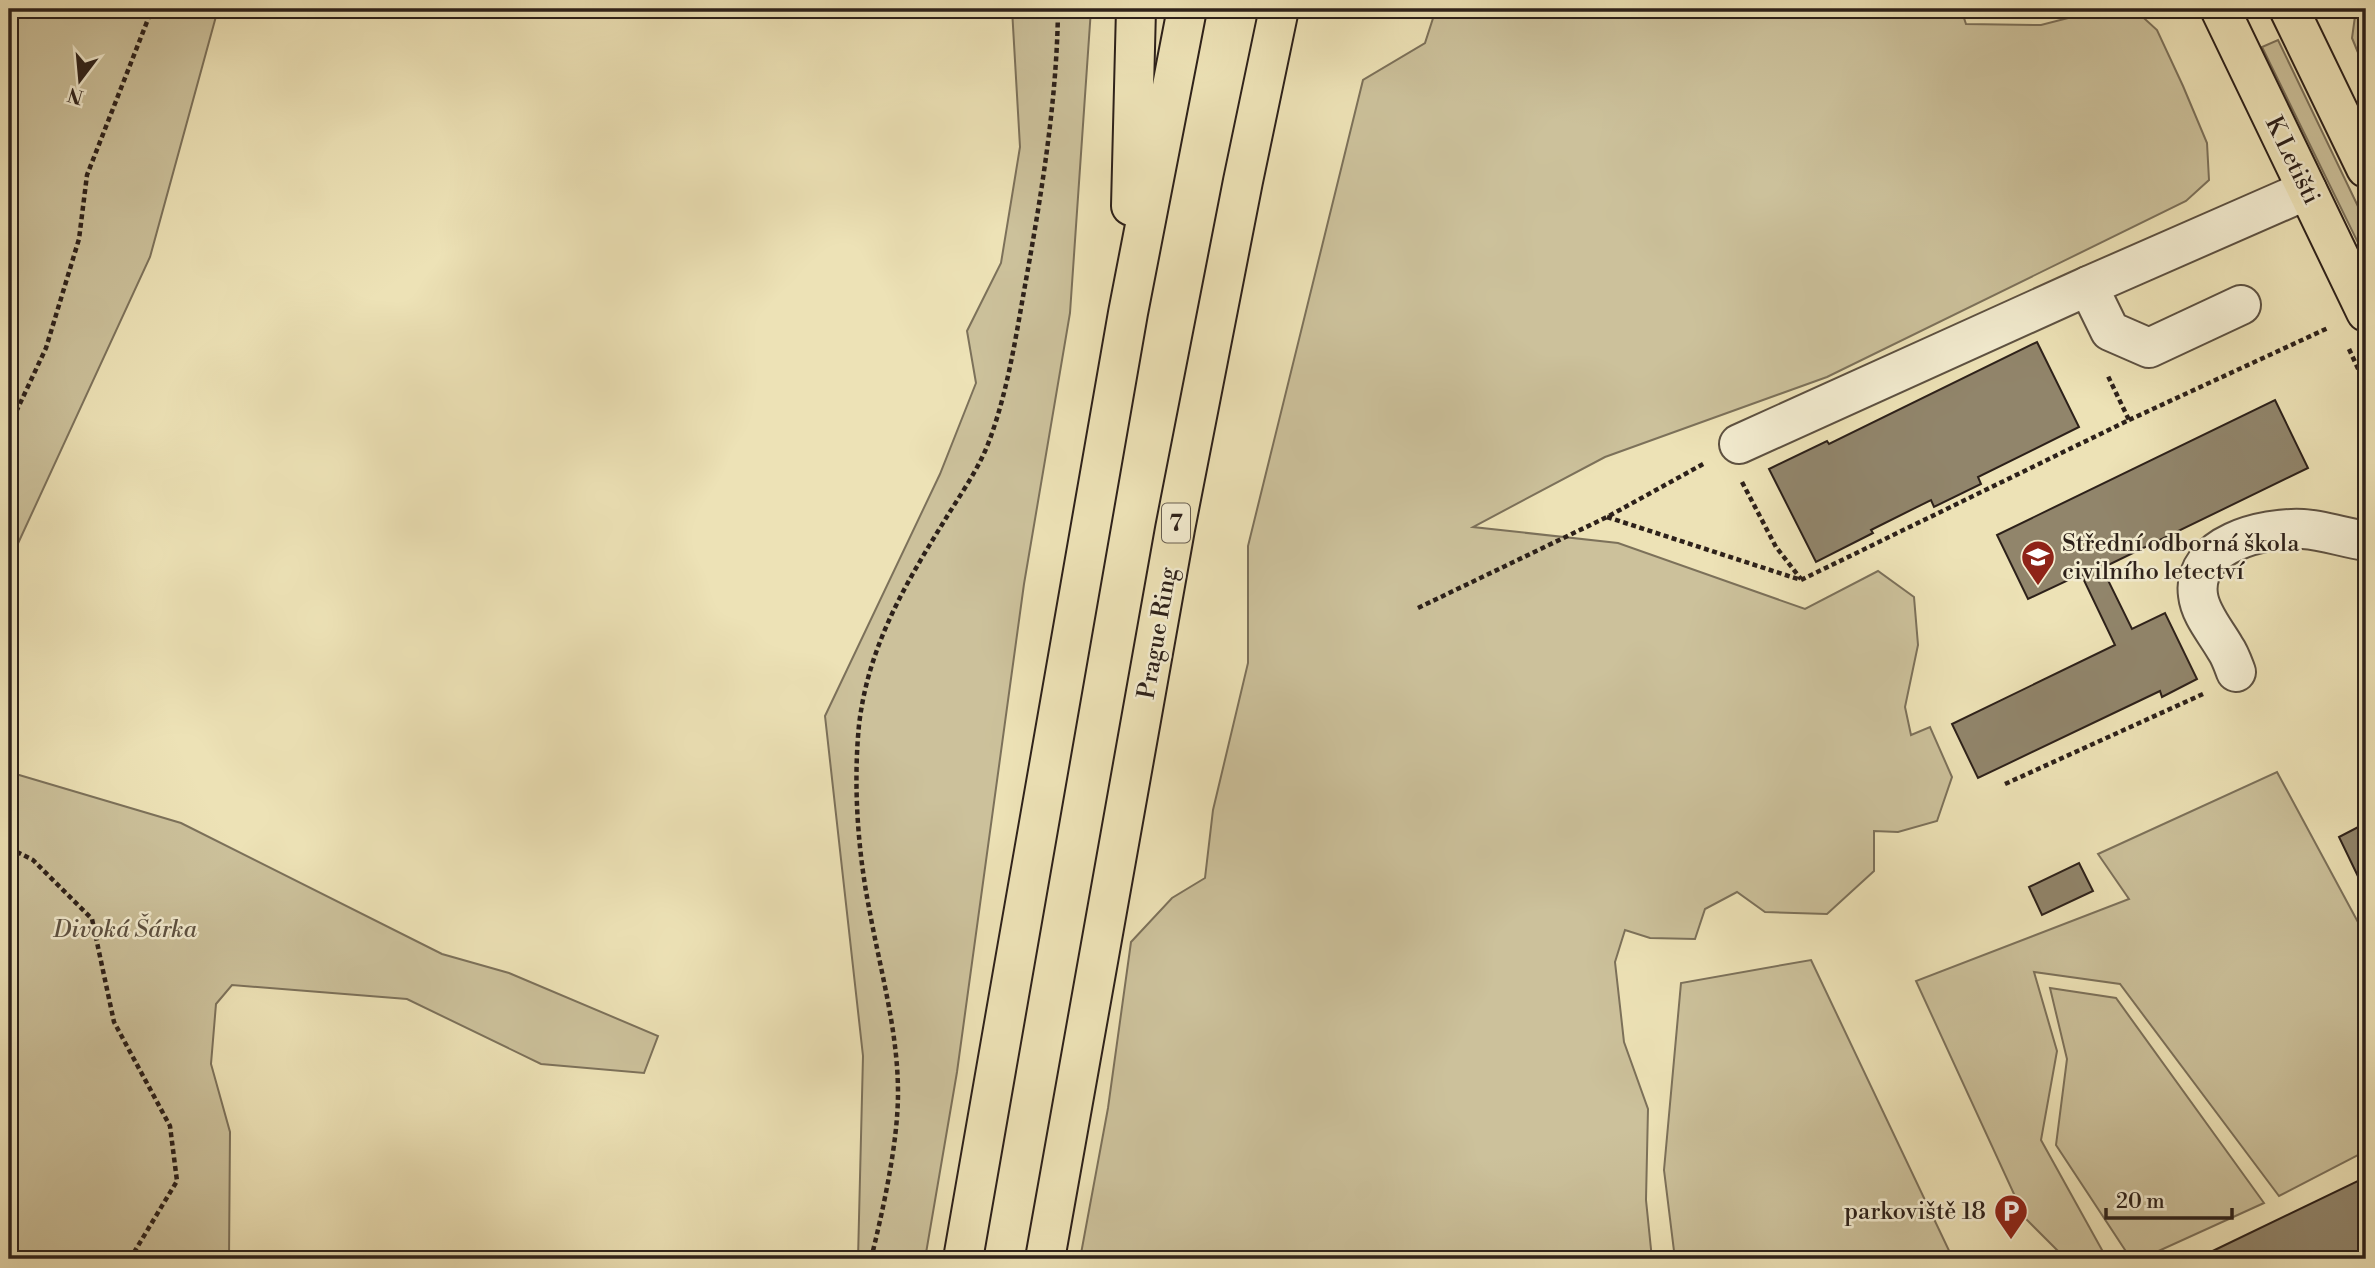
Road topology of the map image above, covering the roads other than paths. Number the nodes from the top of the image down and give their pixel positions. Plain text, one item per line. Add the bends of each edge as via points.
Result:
1 (1136, 9) edge
2 (1188, 9) edge
3 (1279, 9) edge
4 (2289, 9) edge
5 (2224, 13) edge
6 (2366, 168) edge
7 (2307, 190) junction
8 (2088, 286) junction
9 (2241, 305) dead end
10 (1128, 313) junction
11 (2352, 318) edge
12 (1739, 444) road end
13 (2366, 541) edge
14 (2236, 672) road end
15 (964, 1259) edge
16 (1045, 1259) edge

1 - 10 main road
2 - 10 main road
3 - 16 main road, Prague Ring / 7 via 1178,515
4 - 6 main road
5 - 7 main road, K Letišti
7 - 8 lane
7 - 11 main road, K Letišti
8 - 9 lane via 2110,331 2149,348
8 - 12 lane
10 - 15 main road
13 - 14 lane via 2303,529 2268,531 2220,548 2200,570 2197,596

